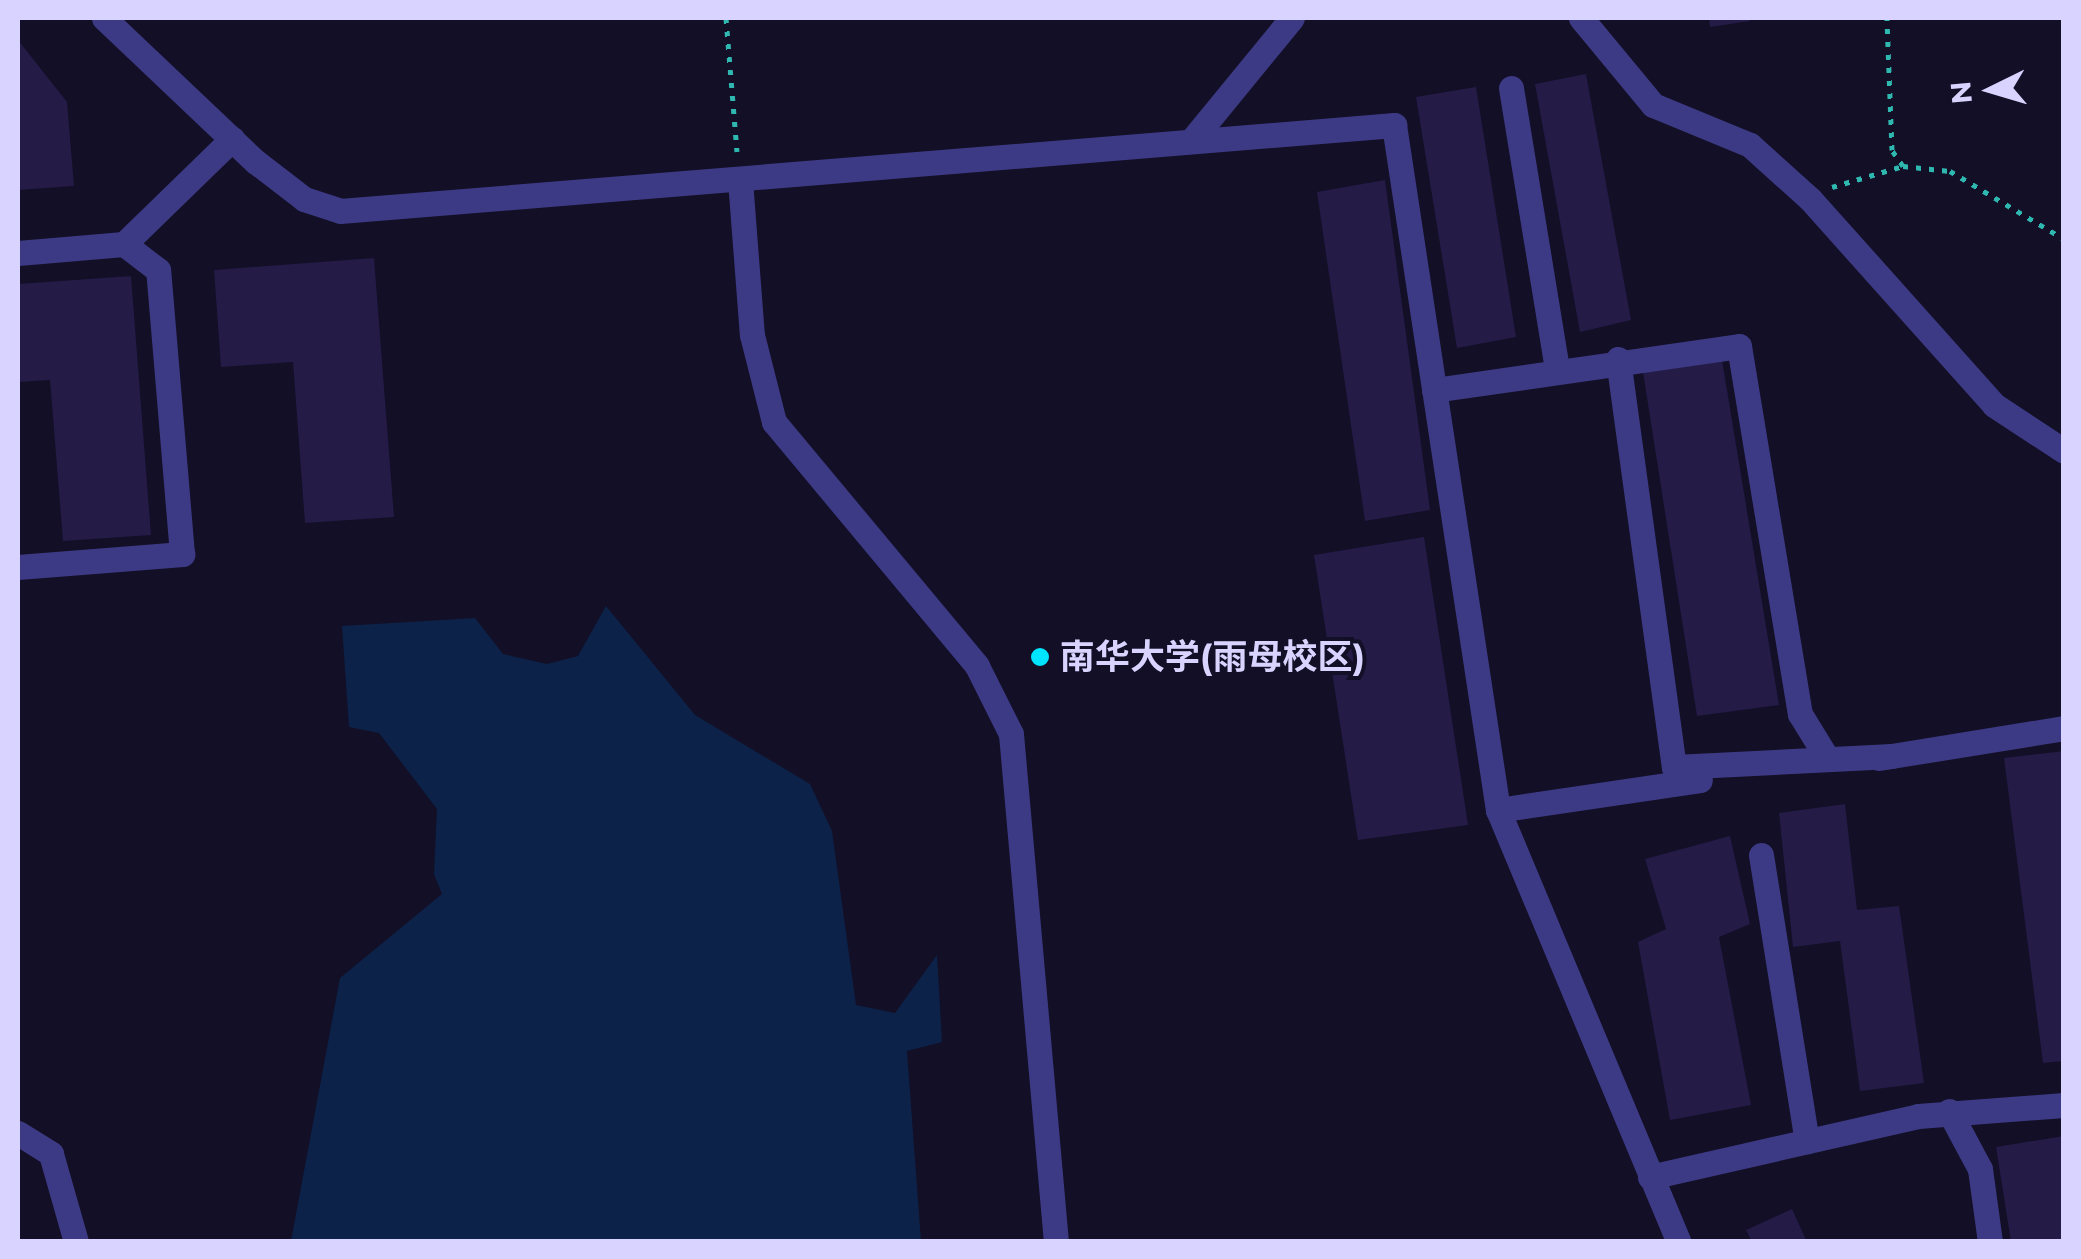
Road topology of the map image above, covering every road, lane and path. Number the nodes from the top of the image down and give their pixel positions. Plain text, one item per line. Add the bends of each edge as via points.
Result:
1 (104, 18) edge
2 (726, 18) edge
3 (1292, 18) edge
4 (1581, 18) edge
5 (1886, 18) edge
6 (1512, 88) dead end
7 (232, 139) junction
8 (1192, 140) junction
9 (1903, 166) junction
10 (740, 180) junction
11 (1812, 202) junction
12 (2064, 239) edge
13 (124, 244) junction
14 (18, 253) edge
15 (1618, 358) junction
16 (1557, 370) junction
17 (1434, 390) junction
18 (2064, 450) edge
19 (18, 567) edge
20 (2064, 728) edge
21 (1824, 753) junction
22 (1892, 756) junction
23 (1498, 810) junction
24 (1761, 856) dead end
25 (2064, 1105) edge
26 (1949, 1111) junction
27 (18, 1132) edge
28 (1807, 1141) junction
29 (1650, 1176) junction
30 (76, 1242) edge
31 (1056, 1242) edge
32 (1680, 1242) edge
33 (1990, 1242) edge

1 - 7 street
2 - 10 path
3 - 8 street
4 - 11 street via 1653,105 1750,145
5 - 9 path via 1892,150
6 - 16 street
7 - 10 street via 304,199 340,211
7 - 13 street
8 - 10 street
8 - 17 street via 1394,125
9 - 11 path via 1843,178
9 - 12 path via 1950,171
10 - 31 street via 752,335 774,422 977,666 1011,734
11 - 18 street via 1994,405
13 - 14 street
13 - 19 street via 158,270 182,554
15 - 16 street
15 - 21 street via 1739,346 1800,714
15 - 21 street via 1674,767
16 - 17 street
17 - 23 street
20 - 22 street
21 - 22 street
22 - 23 street
23 - 29 street
24 - 28 street
25 - 26 street via 2001,1116
26 - 28 street
26 - 33 street via 1980,1169
27 - 30 street via 51,1154
28 - 29 street
29 - 32 street

